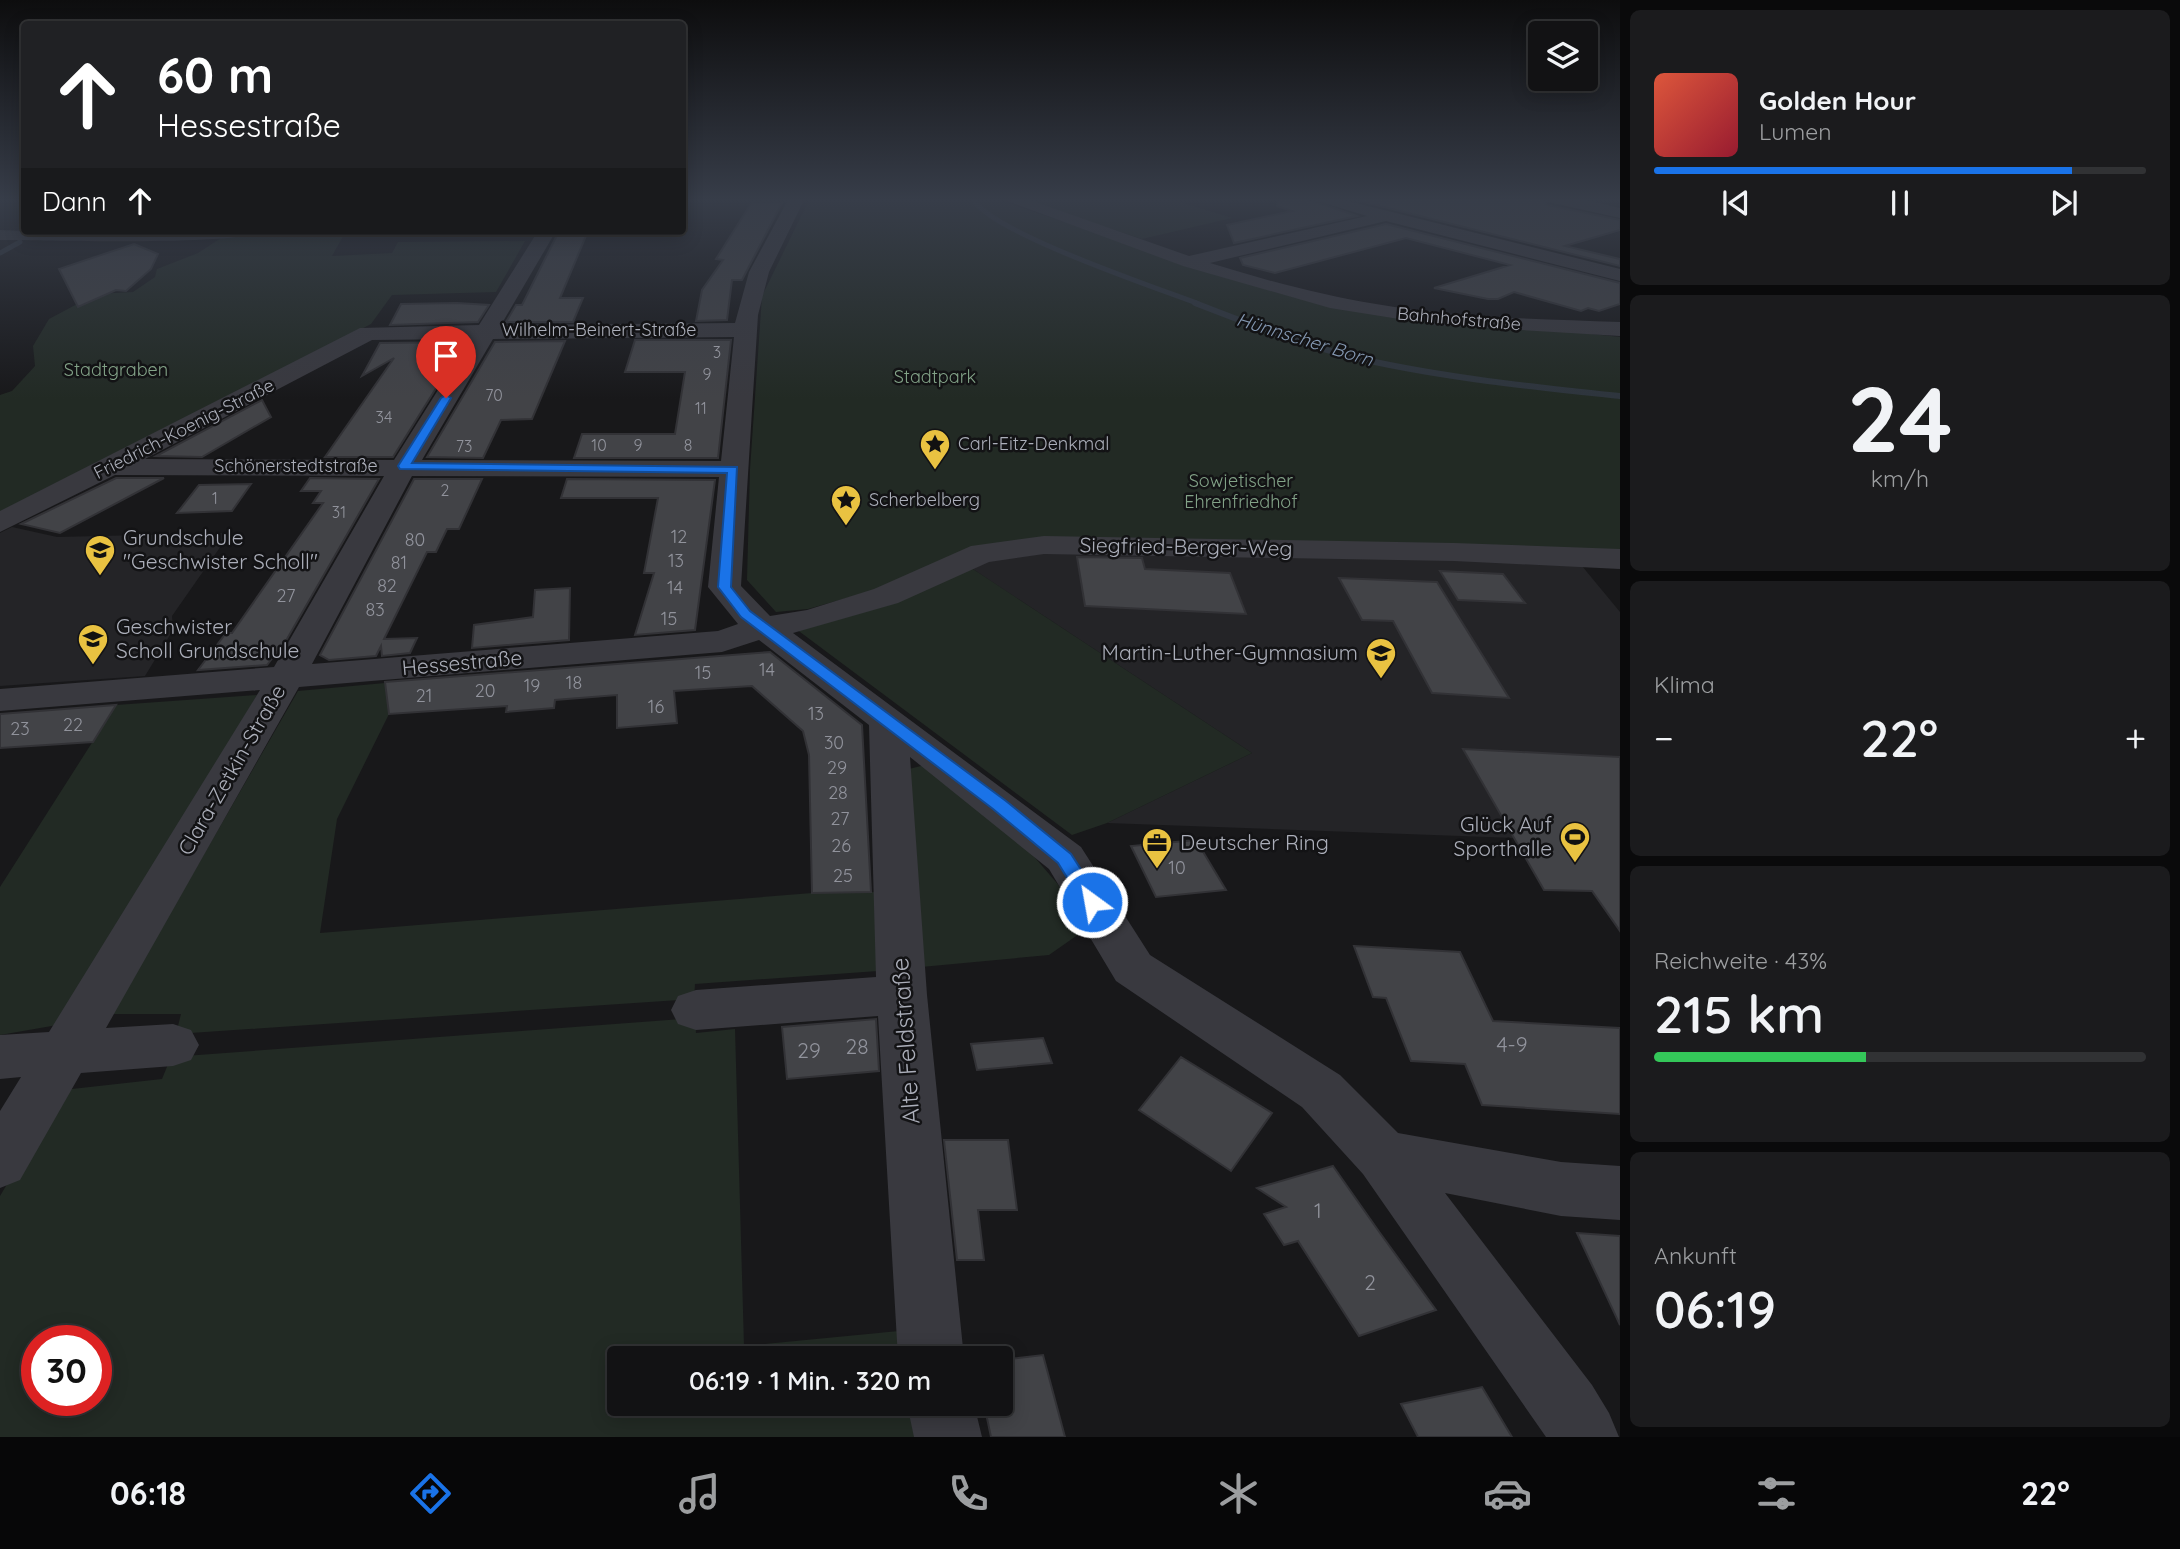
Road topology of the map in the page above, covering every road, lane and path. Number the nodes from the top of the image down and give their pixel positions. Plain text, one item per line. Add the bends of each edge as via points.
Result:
1 (527, 265) edge
2 (763, 265) edge
3 (1201, 265) edge
4 (1580, 265) edge
5 (1620, 275) edge
6 (488, 330) junction
7 (746, 330) junction
8 (1620, 331) edge
9 (368, 333) joint
10 (404, 466) junction
11 (111, 467) junction
12 (733, 469) junction
13 (0, 523) edge
14 (1620, 559) edge
15 (765, 626) junction
16 (286, 677) junction
17 (0, 700) edge
18 (888, 723) junction
19 (902, 995) junction
20 (696, 1010) dead end
21 (173, 1045) dead end
22 (66, 1053) junction
23 (0, 1057) edge
24 (1383, 1156) junction
25 (0, 1162) edge
26 (1620, 1194) edge
27 (930, 1346) edge
28 (944, 1416) edge
29 (948, 1437) edge
30 (1585, 1437) edge

1 - 6 street, Clara-Zetkin-Straße
2 - 7 street
3 - 8 street, Bahnhofstraße via 1376,311
4 - 5 street
6 - 7 street, Wilhelm-Beinert-Straße
6 - 9 street, Wilhelm-Beinert-Straße
6 - 10 street, Clara-Zetkin-Straße
7 - 12 street
9 - 11 street, Friedrich-Koenig-Straße
10 - 11 street, Schönerstedtstraße
10 - 12 street, Schönerstedtstraße
10 - 16 street, Clara-Zetkin-Straße
11 - 13 street, Friedrich-Koenig-Straße
12 - 15 street via 724,587 746,614
14 - 15 street, Siegfried-Berger-Weg via 1044,545 982,553 886,596 811,619
15 - 16 street, Hessestraße via 722,641
15 - 18 street
16 - 17 street, Hessestraße
16 - 22 street, Clara-Zetkin-Straße
18 - 19 street, Alte Feldstraße
18 - 24 street via 1065,858 1133,968 1321,1091
19 - 20 street
19 - 27 street, Alte Feldstraße
21 - 22 street
22 - 23 street
22 - 25 street, Clara-Zetkin-Straße
24 - 26 street via 1561,1189
24 - 30 street
28 - 29 street

